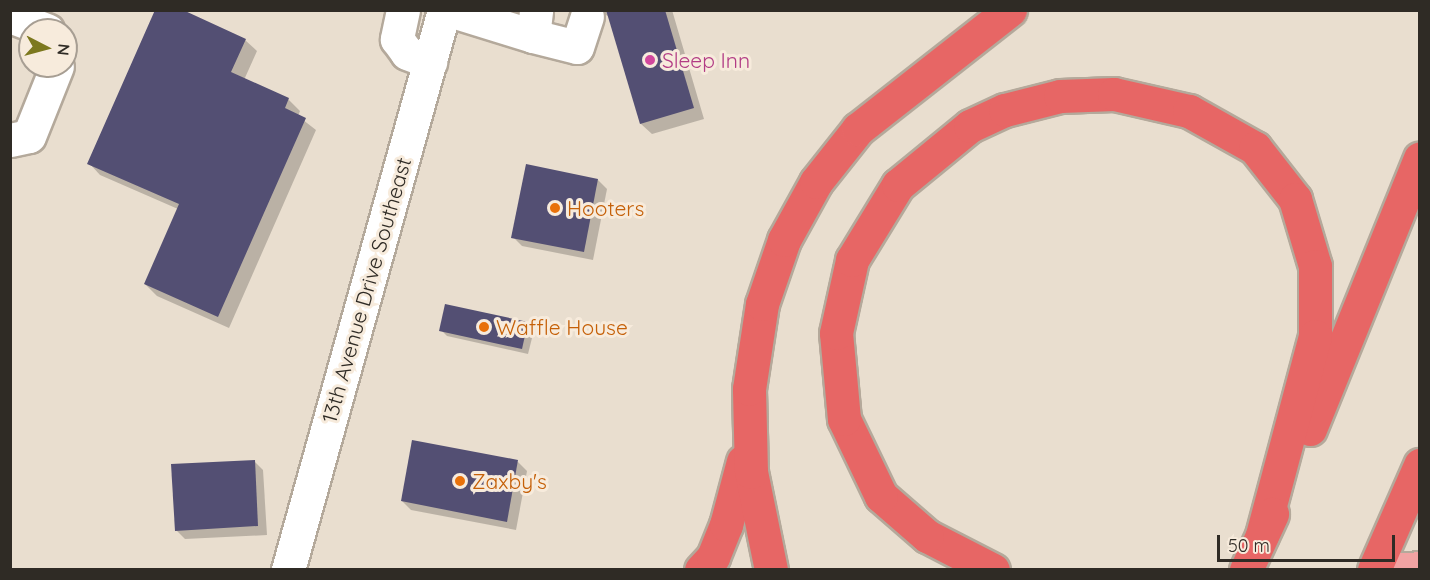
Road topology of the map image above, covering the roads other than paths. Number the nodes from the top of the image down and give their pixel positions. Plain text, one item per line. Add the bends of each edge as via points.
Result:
1 (403, 10) edge
2 (447, 10) edge
3 (1010, 10) edge
4 (587, 17) dead end
5 (534, 23) edge
6 (430, 62) junction
7 (52, 78) edge
8 (10, 140) edge
9 (1419, 158) edge
10 (748, 417) junction
11 (1419, 465) edge
12 (1262, 535) junction
13 (1419, 568) edge
14 (288, 570) edge
15 (700, 570) edge
16 (771, 570) edge
17 (993, 570) edge
18 (1246, 570) edge
19 (1374, 570) edge
20 (1393, 570) edge

1 - 6 street via 397,39 407,53
2 - 5 street
2 - 6 street, 13th Avenue Drive Southeast
3 - 10 highway via 882,105 816,182 784,240 762,304
4 - 5 street via 578,47
6 - 14 street, 13th Avenue Drive Southeast
7 - 8 street via 28,136
9 - 12 highway via 1335,372
10 - 15 highway via 726,525 713,557
10 - 16 highway via 751,472
11 - 19 highway
12 - 17 highway via 1315,336 1315,266 1295,199 1255,148 1189,111 1114,94 1060,96 1005,110 970,126 898,185 852,260 836,333 844,419 881,496 927,536
12 - 18 highway
13 - 20 main road

